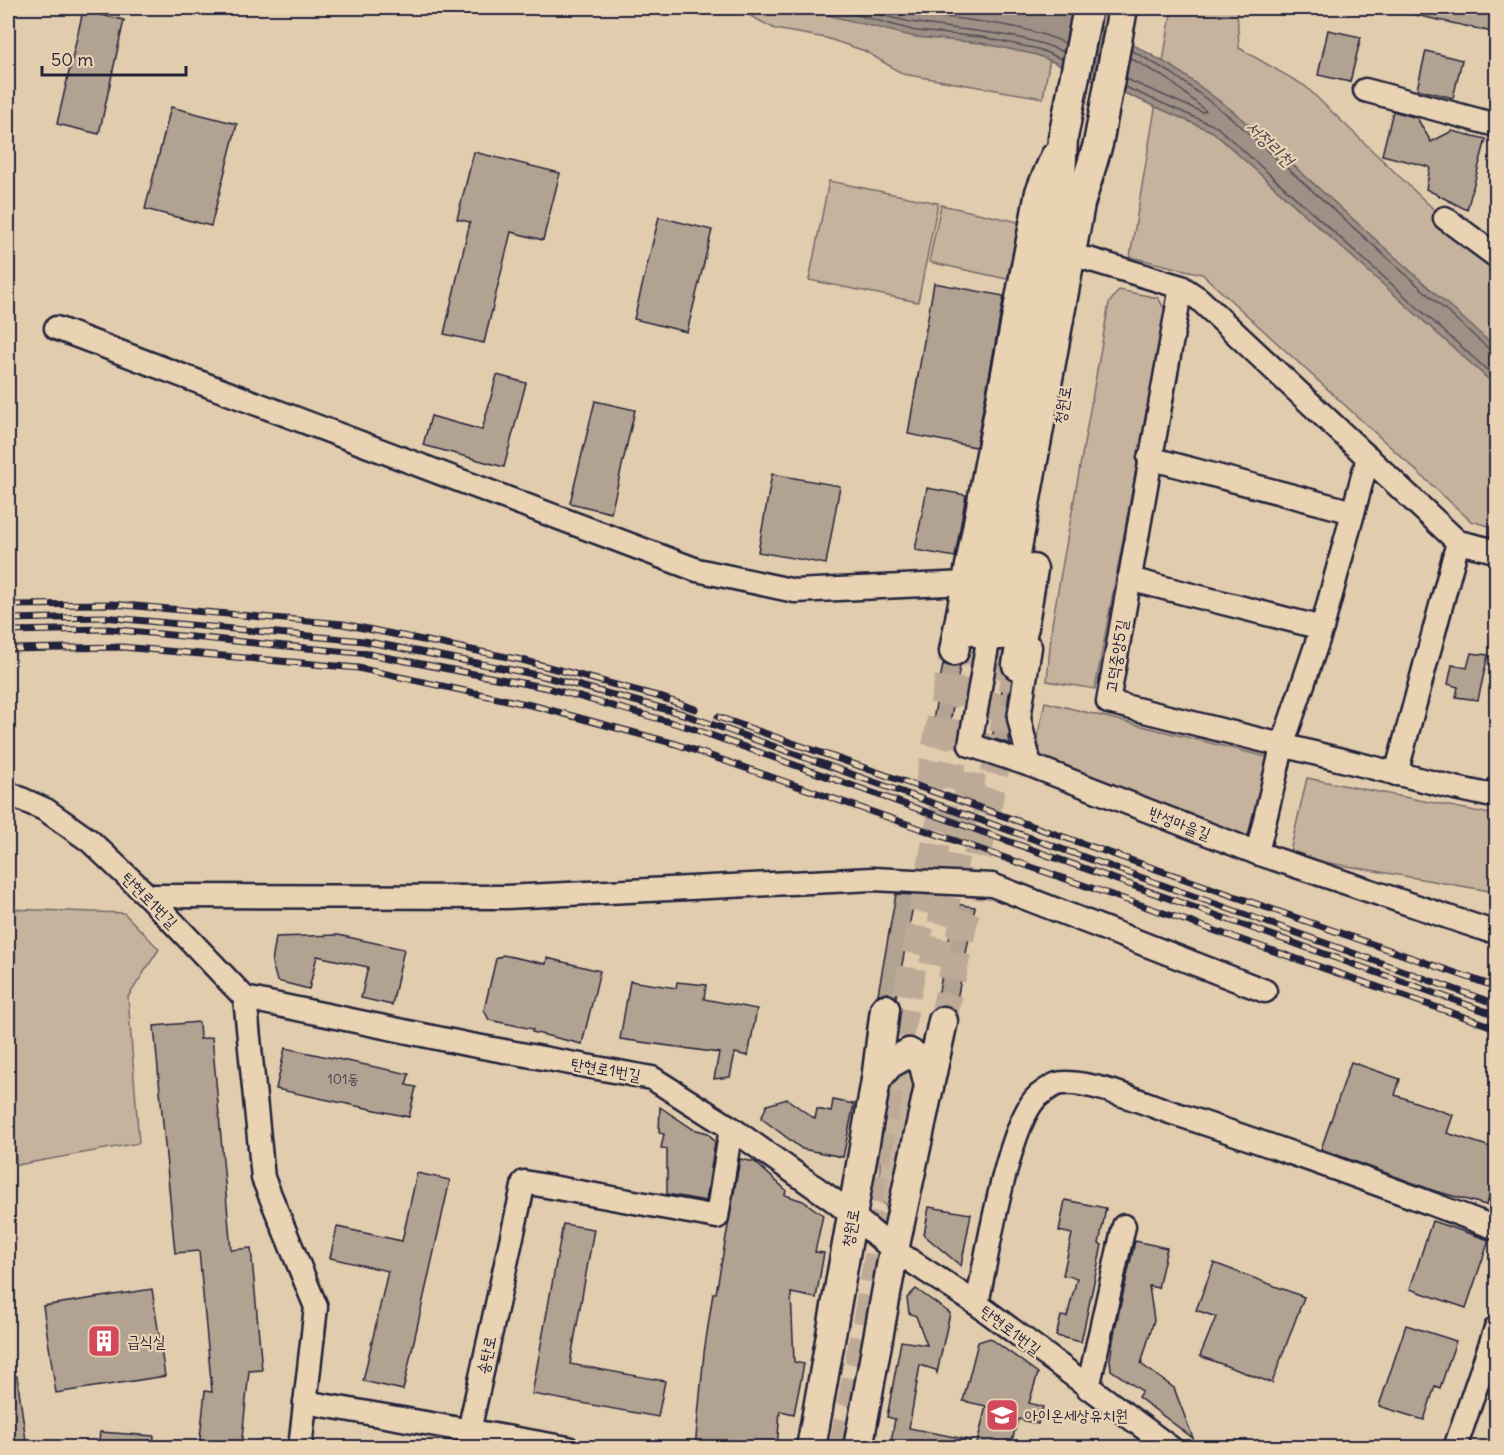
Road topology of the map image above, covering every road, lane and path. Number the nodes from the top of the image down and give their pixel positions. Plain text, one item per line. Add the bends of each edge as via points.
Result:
1 (1088, 8) edge
2 (1123, 8) edge
3 (1365, 90) dead end
4 (1497, 124) edge
5 (1063, 138) junction
6 (1098, 144) junction
7 (1445, 218) dead end
8 (1497, 256) edge
9 (1088, 259) junction
10 (1181, 287) junction
11 (56, 328) dead end
12 (1149, 458) junction
13 (1368, 458) junction
14 (1353, 512) junction
15 (1458, 542) junction
16 (1497, 551) edge
17 (1129, 579) junction
18 (967, 583) junction
19 (1029, 594) junction
20 (992, 621) junction
21 (1322, 628) junction
22 (954, 651) tunnel mouth
23 (1017, 664) tunnel mouth
24 (1282, 743) junction
25 (1030, 765) junction
26 (1396, 774) junction
27 (1497, 790) edge
28 (8, 793) edge
29 (1257, 853) junction
30 (148, 896) junction
31 (1497, 930) edge
32 (1265, 991) dead end
33 (245, 998) junction
34 (885, 1009) dead end
35 (943, 1020) tunnel mouth
36 (876, 1080) junction
37 (930, 1086) junction
38 (731, 1128) junction
39 (852, 1215) junction
40 (1124, 1226) dead end
41 (1497, 1228) edge
42 (894, 1250) junction
43 (977, 1304) junction
44 (1497, 1328) edge
45 (1088, 1388) junction
46 (305, 1402) junction
47 (469, 1431) junction
48 (300, 1448) edge
49 (567, 1448) edge
50 (811, 1448) edge
51 (858, 1448) edge
52 (1171, 1448) edge
53 (1455, 1448) edge

1 - 5 main road, 청원로
2 - 6 main road, 청원로
3 - 4 street
5 - 18 main road, 청원로 via 1040,192
5 - 20 main road, 청원로 via 1060,196
6 - 9 main road, 청원로 via 1097,209
6 - 20 main road, 청원로 via 1080,204
7 - 8 street
9 - 10 street
9 - 19 main road, 청원로
10 - 12 street, 고덕중앙5길
10 - 13 street via 1199,299
11 - 18 street via 697,570 795,591
12 - 14 street
12 - 17 street, 고덕중앙5길
13 - 14 street
13 - 15 street
14 - 21 street
15 - 16 street
15 - 26 street
17 - 21 street
17 - 24 street, 고덕중앙5길 via 1108,702
18 - 20 main road, 청원로
19 - 20 main road, 청원로
19 - 25 street via 1030,653 1019,718
20 - 22 main road, 청원로
20 - 23 main road, 청원로
20 - 25 street, 반성마을길 via 970,745
21 - 24 street
24 - 26 street, 고덕중앙5길
24 - 29 street
25 - 29 street, 반성마을길
26 - 27 street, 고덕중앙5길 via 1488,795
28 - 30 street, 탄현로1번길 via 46,810 90,841
29 - 31 street, 반성마을길 via 1487,930
30 - 32 street via 507,897 873,879 992,885
30 - 33 street, 탄현로1번길
33 - 38 street, 탄현로1번길 via 652,1078
33 - 46 street via 263,1178 316,1307
34 - 36 main road, 청원로
35 - 37 main road
36 - 37 main road via 889,1064 909,1053 923,1061
36 - 39 main road, 청원로
37 - 42 main road
38 - 39 street, 탄현로1번길
38 - 47 street, 송탄로 via 717,1217 524,1182
39 - 42 street, 탄현로1번길
39 - 50 main road, 청원로
40 - 45 street
41 - 43 street via 1313,1159 1136,1100 1093,1086 1057,1084 1036,1098 1017,1132 1006,1166
42 - 43 street, 탄현로1번길
42 - 51 main road
43 - 45 street, 탄현로1번길
44 - 53 street
45 - 52 street, 탄현로1번길
46 - 47 street
46 - 48 street
47 - 49 street

